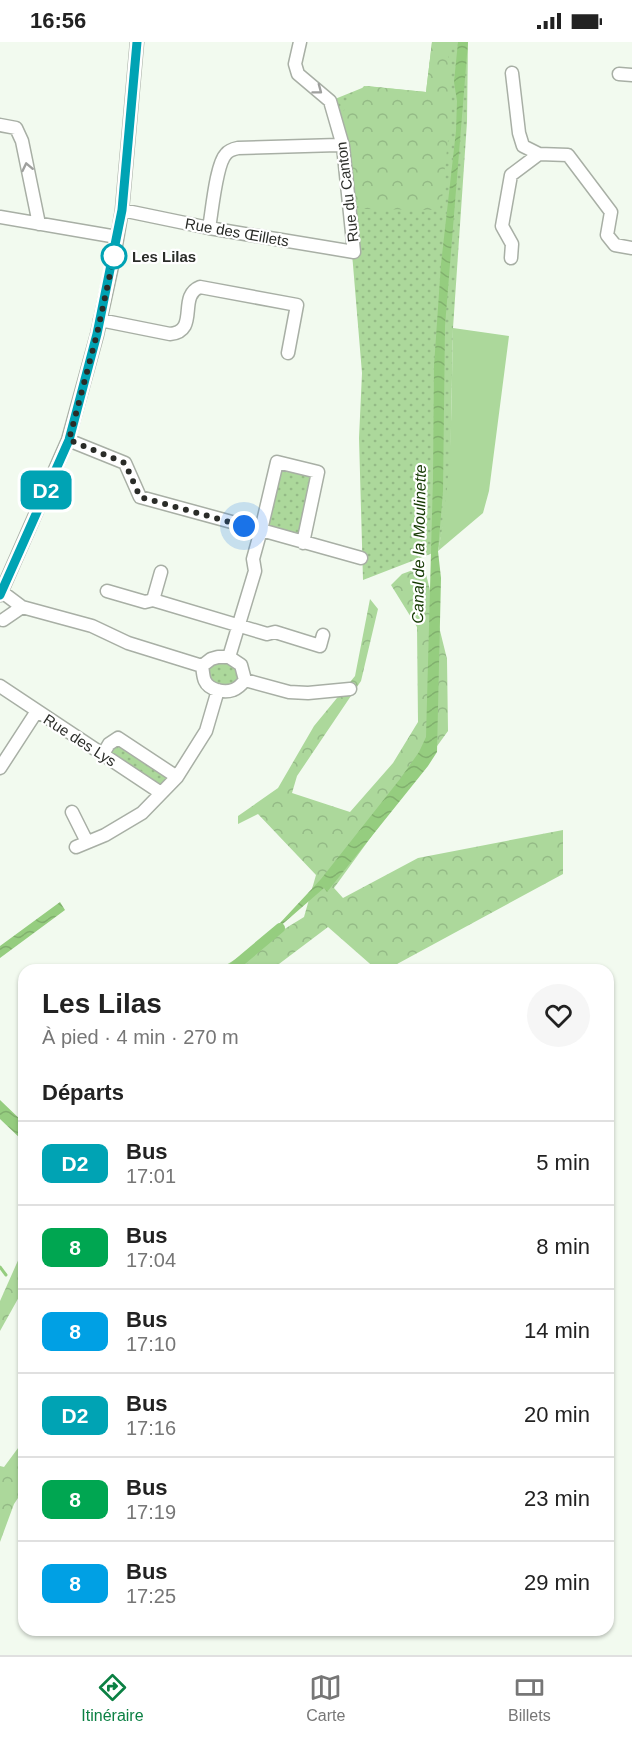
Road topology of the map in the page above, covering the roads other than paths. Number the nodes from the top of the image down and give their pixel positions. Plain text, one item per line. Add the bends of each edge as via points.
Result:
1 (137, 42) edge
2 (300, 42) edge
3 (512, 73) dead end
4 (0, 125) edge
5 (344, 146) junction
6 (539, 154) junction
7 (122, 210) junction
8 (0, 217) edge
9 (39, 224) junction
10 (209, 228) junction
11 (117, 237) junction
12 (632, 248) edge
13 (354, 252) joint
14 (511, 258) dead end
15 (100, 320) junction
16 (288, 353) dead end
17 (69, 440) junction
18 (261, 530) junction
19 (303, 543) junction
20 (361, 558) dead end
21 (161, 572) dead end
22 (107, 591) dead end
23 (1, 593) edge
24 (153, 600) junction
25 (22, 607) junction
26 (3, 620) dead end
27 (238, 626) junction
28 (323, 635) dead end
29 (229, 657) junction
30 (202, 666) junction
31 (245, 680) junction
32 (0, 686) edge
33 (350, 689) dead end
34 (218, 690) junction
35 (37, 711) junction
36 (103, 754) junction
37 (0, 768) edge
38 (177, 777) junction
39 (161, 794) junction
40 (72, 812) dead end

1 - 7 street
2 -> 5 street, Rue du Canton via 295,64 298,74 330,101
3 - 6 street via 519,134 523,146
9 -> 4 street via 22,141 16,128
5 - 10 street via 227,151
5 - 13 street, Rue du Canton
6 - 12 street via 568,155 611,212 607,235 615,245
6 - 14 street via 511,175 502,226 512,243
7 - 10 street, Rue des Œillets
7 - 11 street
8 - 9 street
9 - 11 street
10 - 13 street, Rue des Œillets
11 - 15 street
15 - 16 street via 177,333 185,326 190,296 200,287 297,305
15 - 17 street
17 - 18 street via 125,463 140,497
17 - 23 street
18 - 19 street
18 - 19 street via 277,462 318,471
18 - 27 street via 253,559 255,571
19 - 20 street
21 - 24 street
22 - 24 street via 144,602
23 - 25 street
24 - 27 street
25 - 26 street
25 - 30 street via 92,626 128,643
27 - 28 street via 320,646
27 - 29 street
29 - 30 street via 211,659
29 - 31 street via 241,665
30 - 34 street via 204,680
31 - 33 street via 289,692
31 - 34 street via 232,690
32 - 35 street, Rue des Lys
34 - 38 street via 206,731
35 - 36 street, Rue des Lys
35 - 37 street
36 - 38 street via 118,738
36 - 39 street, Rue des Lys
38 - 39 street
39 - 40 street via 142,813 82,844

